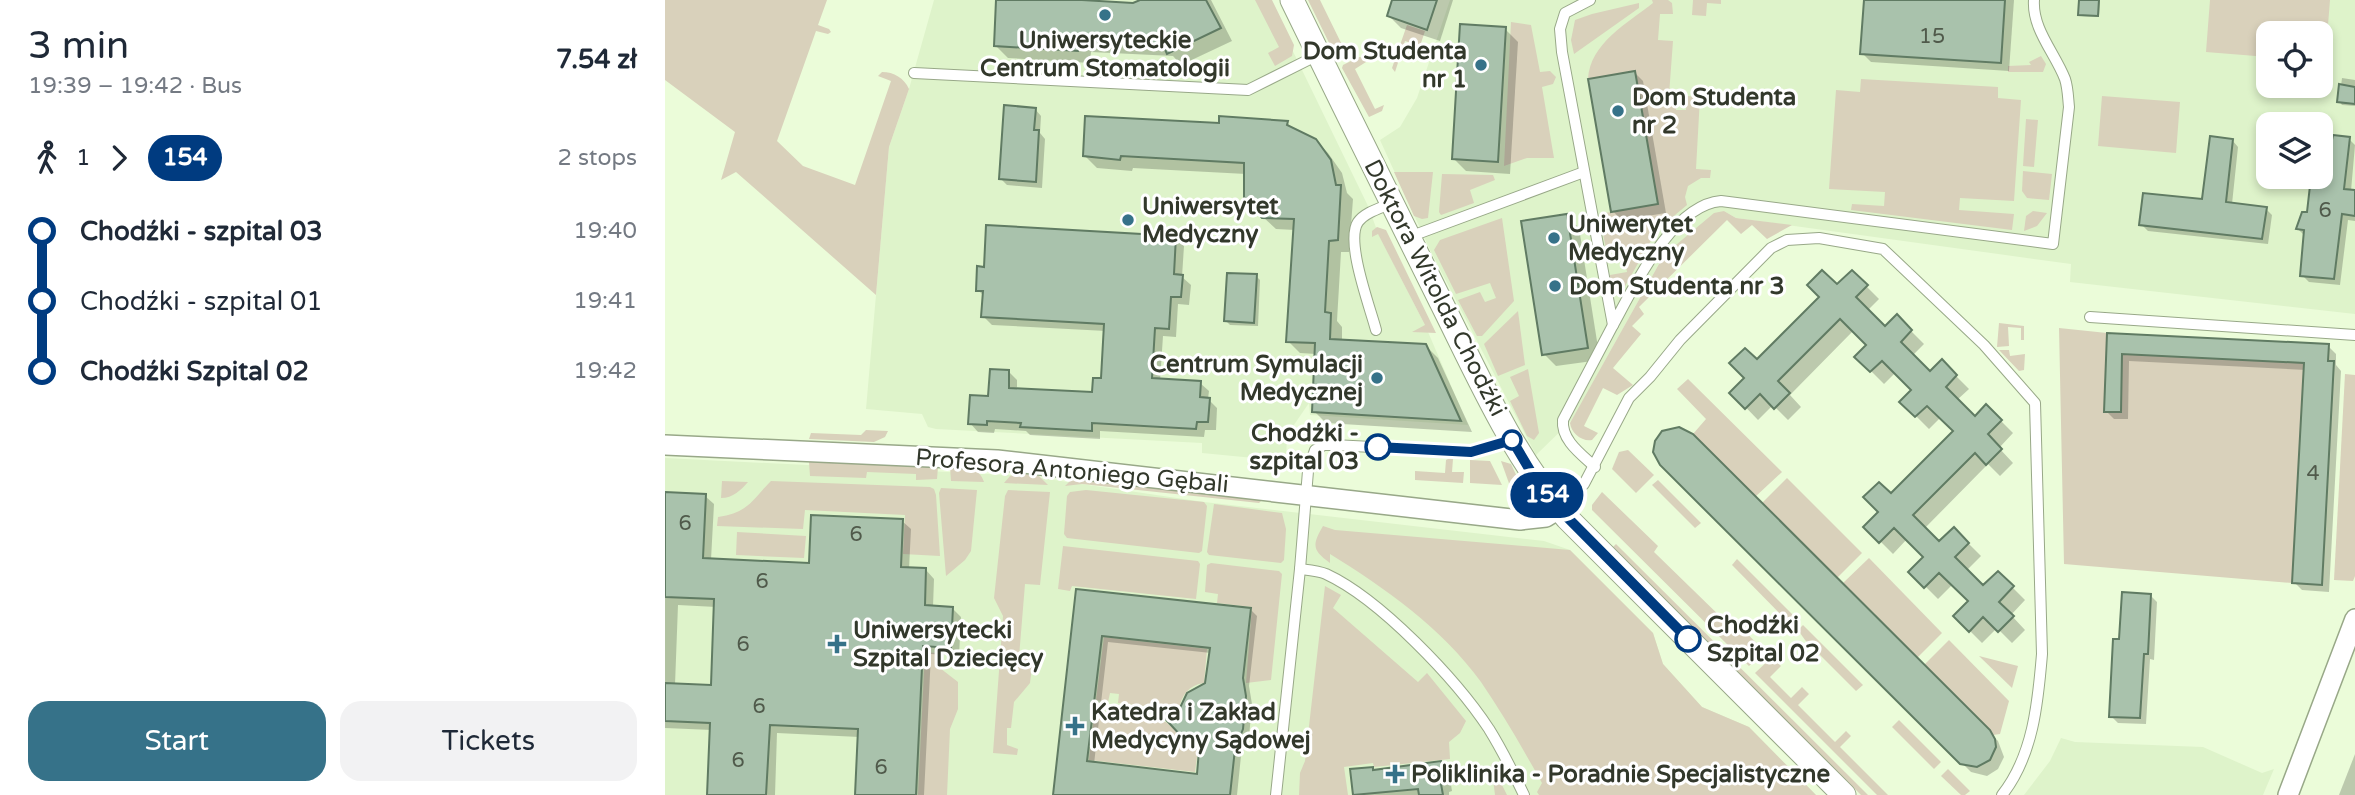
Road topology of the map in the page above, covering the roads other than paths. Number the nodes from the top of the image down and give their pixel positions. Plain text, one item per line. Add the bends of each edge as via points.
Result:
1 (1292, 0) edge
2 (1590, 0) edge
3 (2034, 0) edge
4 (1319, 55) junction
5 (914, 74) dead end
6 (1584, 172) junction
7 (1392, 203) junction
8 (1409, 237) junction
9 (2090, 317) dead end
10 (1612, 325) junction
11 (1376, 330) dead end
12 (2355, 335) edge
13 (1512, 440) junction
14 (665, 446) edge
15 (1595, 467) junction
16 (1305, 495) junction
17 (1559, 509) junction
18 (1300, 569) junction
19 (2355, 619) edge
20 (1276, 795) edge
21 (1524, 795) edge
22 (1844, 795) edge
23 (2002, 795) edge
24 (2288, 795) edge

1 - 4 street, Doktora Witolda Chodźki
2 - 6 lane via 1565,13 1560,29
3 - 10 lane via 2038,26 2068,92 2053,244 1711,202 1678,225 1656,248
4 - 5 lane via 1248,90
4 - 7 street, Doktora Witolda Chodźki
6 - 8 lane
6 - 10 lane
7 - 8 street, Doktora Witolda Chodźki
7 - 11 lane via 1362,217 1353,235
8 - 13 street, Doktora Witolda Chodźki
9 - 12 lane
10 - 15 lane via 1563,420 1568,441
13 - 16 lane via 1471,452 1324,445 1311,457
13 - 17 street, Doktora Witolda Chodźki
14 - 16 street, Profesora Antoniego Gębali via 997,460
15 - 17 lane
15 - 23 lane via 1629,398 1771,247 1787,240 1819,238 1883,249 1985,345 2035,403 2042,654 2028,744 2017,774
16 - 17 street, Profesora Antoniego Gębali via 1520,520 1546,517
16 - 18 lane
17 - 22 street, Doktora Witolda Chodźki
18 - 20 lane
18 - 21 lane via 1325,574 1361,597 1426,654 1488,728
19 - 24 street

